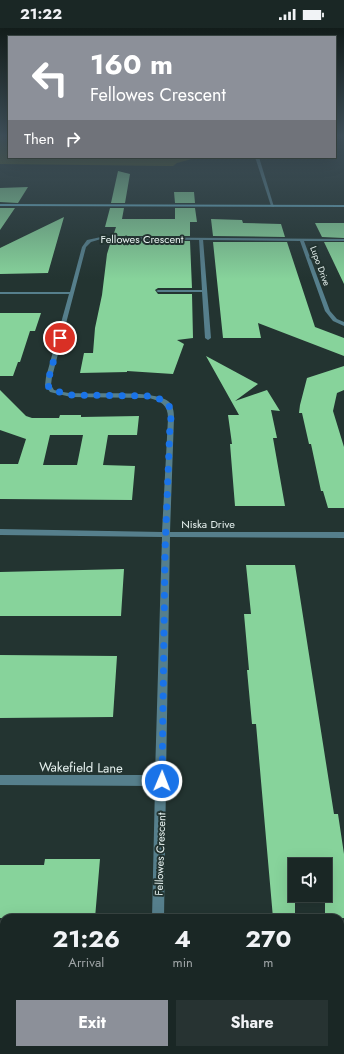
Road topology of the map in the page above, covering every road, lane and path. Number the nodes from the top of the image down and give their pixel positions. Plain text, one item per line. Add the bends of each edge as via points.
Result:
1 (266, 184) edge
2 (0, 205) edge
3 (273, 206) junction
4 (344, 206) edge
5 (201, 239) junction
6 (241, 240) joint
7 (302, 240) junction
8 (344, 240) edge
9 (158, 291) dead end
10 (204, 291) junction
11 (0, 293) edge
12 (72, 293) junction
13 (344, 324) edge
14 (208, 338) dead end
15 (0, 532) edge
16 (166, 534) junction
17 (344, 535) edge
18 (0, 780) edge
19 (162, 781) junction
20 (158, 914) edge

1 - 3 street
2 - 3 main road
3 - 4 main road
5 - 6 street, Fellowes Crescent
5 - 10 street
5 - 12 street, Fellowes Crescent via 101,238 90,241 85,244
6 - 7 street, Lupo Drive
7 - 8 street
7 - 13 street, Lupo Drive via 328,311 335,320
9 - 10 street
10 - 14 street
11 - 12 street
12 - 16 street, Fellowes Crescent via 48,386 52,390 71,395 149,396 159,398 170,407 172,415
15 - 16 street, Niska Drive
16 - 17 street, Niska Drive
16 - 19 street, Fellowes Crescent
18 - 19 street, Wakefield Lane
19 - 20 street, Fellowes Crescent

